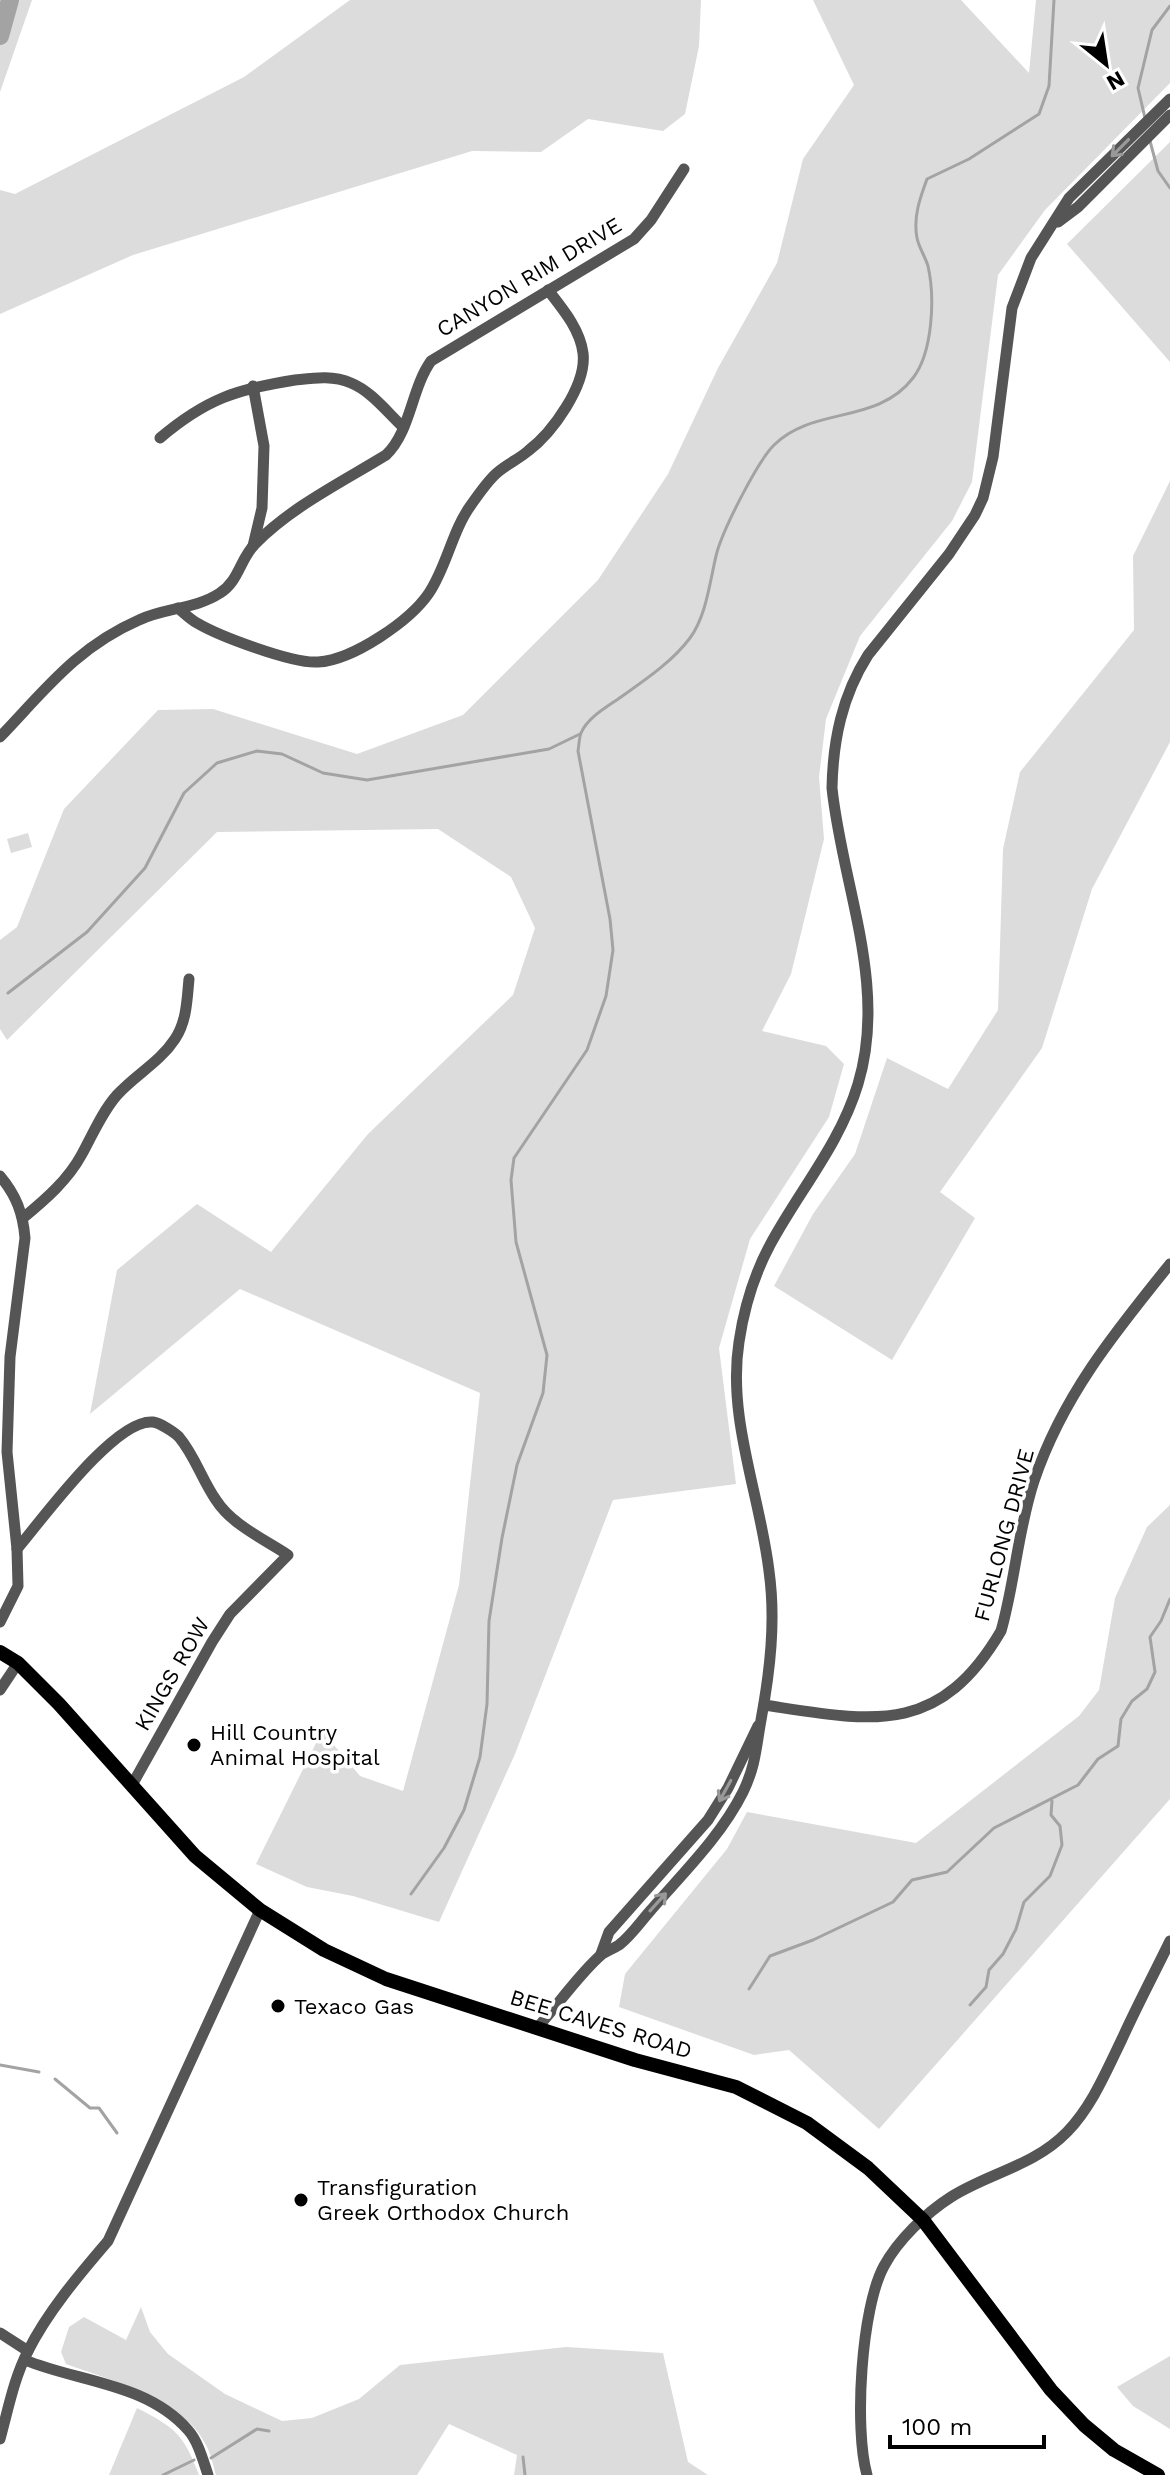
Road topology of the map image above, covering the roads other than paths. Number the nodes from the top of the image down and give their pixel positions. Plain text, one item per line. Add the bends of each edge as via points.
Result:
1 (1170, 99) edge
2 (1170, 115) edge
3 (684, 169) dead end
4 (1074, 202) junction
5 (548, 290) junction
6 (253, 386) junction
7 (403, 427) junction
8 (160, 438) dead end
9 (252, 546) junction
10 (178, 608) junction
11 (0, 737) edge
12 (189, 979) dead end
13 (0, 1176) edge
14 (23, 1218) junction
15 (1170, 1264) edge
16 (17, 1549) junction
17 (0, 1622) edge
18 (0, 1652) edge
19 (18, 1663) junction
20 (0, 1690) edge
21 (764, 1705) junction
22 (761, 1722) junction
23 (132, 1785) junction
24 (712, 1813) junction
25 (724, 1822) junction
26 (260, 1910) junction
27 (1170, 1941) edge
28 (601, 1954) junction
29 (538, 2027) junction
30 (923, 2220) junction
31 (0, 2333) edge
32 (26, 2355) junction
33 (0, 2439) edge
34 (208, 2475) edge
35 (867, 2475) edge
36 (1158, 2475) edge

1 -> 4 street
2 - 4 street
3 - 5 street, CANYON RIM DRIVE via 634,239
4 - 21 street via 1031,258 1012,308 983,498 949,554 858,671 836,737 832,788 867,977 868,1026 849,1110 763,1258 739,1344 740,1421 772,1594
5 - 7 street, CANYON RIM DRIVE via 431,361
5 - 10 street via 571,320 583,354 579,382 544,435 497,472 468,508 431,591 412,614 365,645 319,662 293,660 215,631
6 - 7 street via 337,378 367,393
6 - 8 street via 185,416
6 - 9 street via 264,458 262,508
7 - 9 street, CANYON RIM DRIVE via 386,455 297,510
9 - 10 street, CANYON RIM DRIVE via 223,592
10 - 11 street, CANYON RIM DRIVE via 142,618 85,651
12 - 14 street via 186,1014 177,1037 117,1095 64,1180
13 - 14 street
14 - 16 street via 7,1452
15 - 21 street, FURLONG DRIVE via 1103,1348 1056,1423 1033,1485 1001,1631 961,1685 925,1707 880,1719
16 - 17 street via 18,1586
16 - 23 street, KINGS ROW via 98,1453 134,1427 153,1422 176,1434 217,1503 234,1520 288,1555 230,1614
18 - 19 main road, BEE CAVES ROAD
19 - 20 street
19 - 23 main road, BEE CAVES ROAD
21 - 22 street
22 -> 24 street
22 - 25 street via 752,1770
23 - 26 main road, BEE CAVES ROAD via 195,1856
24 - 25 street
24 - 28 street via 609,1932
28 -> 25 street via 620,1945
26 - 29 main road, BEE CAVES ROAD via 324,1950 386,1979
26 - 32 street via 108,2241 70,2286
27 - 30 street via 1094,2096 1067,2132 1036,2157 963,2190
28 - 29 street
29 - 30 main road, BEE CAVES ROAD via 736,2087 770,2104 807,2123 868,2168
30 - 35 street via 883,2267 872,2299 860,2418
30 - 36 main road, BEE CAVES ROAD via 1051,2390 1114,2450
31 - 32 street
32 - 33 street
32 - 34 street via 154,2403 190,2431

